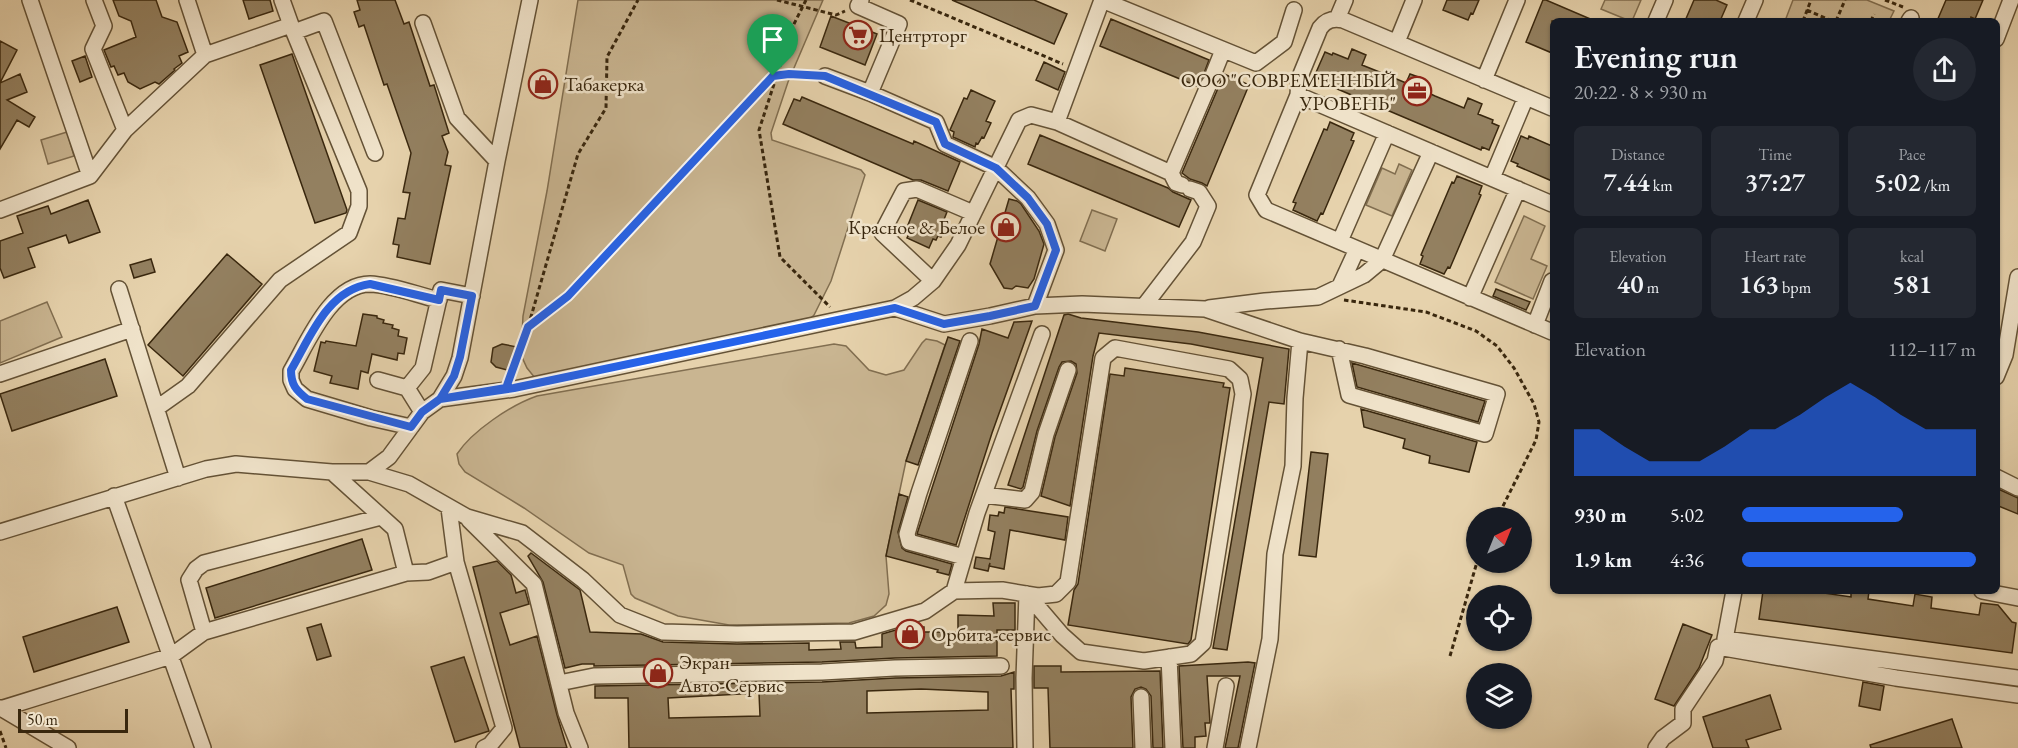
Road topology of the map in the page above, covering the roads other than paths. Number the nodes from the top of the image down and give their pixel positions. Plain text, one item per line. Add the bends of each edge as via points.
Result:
1 (30, 0) edge
2 (94, 0) edge
3 (187, 0) edge
4 (282, 0) edge
5 (1102, 0) edge
6 (1345, 0) edge
7 (1414, 0) edge
8 (1517, 0) edge
9 (1665, 0) edge
10 (1755, 0) edge
11 (2011, 0) edge
12 (528, 1) edge
13 (859, 3) edge
14 (1294, 10) dead end
15 (1657, 18) edge
16 (1747, 18) edge
17 (1337, 19) junction
18 (423, 23) dead end
19 (292, 29) junction
20 (2000, 29) edge
21 (1397, 42) junction
22 (1223, 50) junction
23 (205, 55) junction
24 (825, 76) road end
25 (1484, 80) junction
26 (870, 93) junction
27 (1298, 95) junction
28 (1527, 97) junction
29 (1550, 107) edge
30 (1057, 122) junction
31 (125, 130) junction
32 (1387, 133) junction
33 (1431, 152) junction
34 (375, 153) dead end
35 (497, 161) junction
36 (996, 168) junction
37 (1171, 173) junction
38 (90, 176) junction
39 (1492, 178) junction
40 (1518, 189) junction
41 (1550, 203) edge
42 (0, 210) edge
43 (974, 213) junction
44 (1340, 241) junction
45 (1357, 249) junction
46 (1382, 260) junction
47 (2018, 278) edge
48 (933, 281) junction
49 (1340, 286) junction
50 (1550, 286) edge
51 (118, 289) dead end
52 (472, 296) junction
53 (1470, 298) junction
54 (439, 300) junction
55 (1035, 306) junction
56 (1144, 306) junction
57 (895, 308) junction
58 (1205, 309) junction
59 (1535, 325) junction
60 (132, 329) junction
61 (1550, 331) edge
62 (1042, 334) dead end
63 (970, 341) dead end
64 (1300, 341) junction
65 (1339, 349) junction
66 (2000, 367) edge
67 (1068, 370) dead end
68 (0, 374) edge
69 (378, 380) dead end
70 (407, 387) junction
71 (440, 399) junction
72 (157, 408) junction
73 (422, 412) junction
74 (411, 427) junction
75 (332, 472) junction
76 (369, 472) junction
77 (178, 478) junction
78 (2000, 479) edge
79 (2018, 488) edge
80 (984, 495) junction
81 (114, 496) junction
82 (449, 508) junction
83 (381, 517) junction
84 (467, 517) junction
85 (0, 532) edge
86 (964, 557) junction
87 (456, 562) junction
88 (406, 573) junction
89 (954, 591) junction
90 (1026, 594) junction
91 (1733, 594) edge
92 (1997, 594) edge
93 (2018, 598) edge
94 (204, 632) junction
95 (171, 656) junction
96 (1169, 657) junction
97 (1001, 666) dead end
98 (2018, 678) edge
99 (559, 683) junction
100 (1226, 686) dead end
101 (2018, 695) edge
102 (1141, 697) dead end
103 (1, 709) edge
104 (68, 748) edge
105 (203, 748) edge
106 (484, 748) edge
107 (580, 748) edge
108 (1025, 748) edge
109 (1143, 748) edge
110 (1173, 748) edge
111 (1215, 748) edge
112 (1248, 748) edge
113 (1656, 748) edge

1 - 38 street
2 - 31 street via 104,26 93,49
3 - 23 street
4 - 19 street
5 - 22 street
5 - 30 street
6 - 17 street
7 - 21 street
8 - 25 street
9 - 15 street
10 - 16 street
11 - 20 street
12 - 35 street
13 - 26 street via 899,24
14 - 22 street via 1284,42 1256,63
17 - 21 street
17 - 27 street via 1328,20 1320,28 1299,79
18 - 35 street via 457,118
19 - 23 street
19 - 34 street via 324,21
19 - 72 street via 359,191 359,206 349,233 280,280 188,386
21 - 25 street
22 - 37 street
23 - 31 street
24 - 26 street
25 - 28 street
26 - 36 street via 936,122 945,144
27 - 32 street
27 - 44 street via 1257,195 1266,210
28 - 29 street
28 - 39 street
30 - 36 street via 1031,115 1019,120
30 - 37 street
31 - 38 street
32 - 33 street
32 - 44 street
33 - 39 street
33 - 46 street
35 - 52 street
36 - 43 street
36 - 55 street via 1035,206 1047,224 1056,250
37 - 56 street via 1176,183 1199,192 1208,206 1193,242
38 - 42 street
39 - 40 street
40 - 41 street
40 - 53 street
43 - 48 street
43 - 48 street via 916,189 904,191 882,233
44 - 45 street
45 - 46 street
45 - 49 street
46 - 49 street via 1364,275
46 - 53 street
47 - 66 street
48 - 57 street
49 - 58 street via 1318,297
50 - 59 street
51 - 60 street
52 - 54 street via 441,290
52 - 71 street via 460,357
53 - 59 street
54 - 70 street via 423,368
54 - 74 street via 382,286 358,286 334,302 322,317 291,370 295,389 307,399
55 - 56 street
55 - 57 street via 944,324
56 - 58 street
57 - 71 street via 526,386
58 - 64 street
59 - 61 street
60 - 68 street
60 - 72 street
62 - 80 street
63 - 86 street via 907,534 909,542
64 - 65 street
64 - 112 street via 1293,466 1275,554 1270,639
65 - 65 street via 1497,394 1485,434 1349,394
67 - 80 street via 1032,492 1025,500
69 - 70 street
70 - 73 street
71 - 73 street
72 - 77 street
73 - 74 street
74 - 76 street via 389,458
75 - 76 street
75 - 77 street via 236,464
75 - 83 street
76 - 82 street via 409,484
77 - 81 street
78 - 79 street
80 - 86 street
81 - 85 street
81 - 95 street
82 - 84 street
82 - 87 street
83 - 88 street via 395,529
83 - 94 street via 204,562 189,580
84 - 89 street via 522,533 583,580 620,615 663,632 854,632 925,610
84 - 99 street via 534,584
86 - 89 street
87 - 88 street via 428,572
87 - 106 street via 504,728
88 - 94 street
89 - 90 street
90 - 96 street via 1081,652 1144,661
90 - 96 street via 1056,594 1068,582 1103,358 1115,348 1229,369 1240,379 1243,394 1203,643 1191,654
90 - 108 street
91 - 98 street via 1725,639
92 - 93 street
94 - 95 street
95 - 103 street
95 - 105 street
96 - 110 street
97 - 99 street via 594,676
99 - 107 street
100 - 111 street
101 - 113 street via 1718,647 1715,661 1683,710 1683,723
102 - 109 street
103 - 104 street

